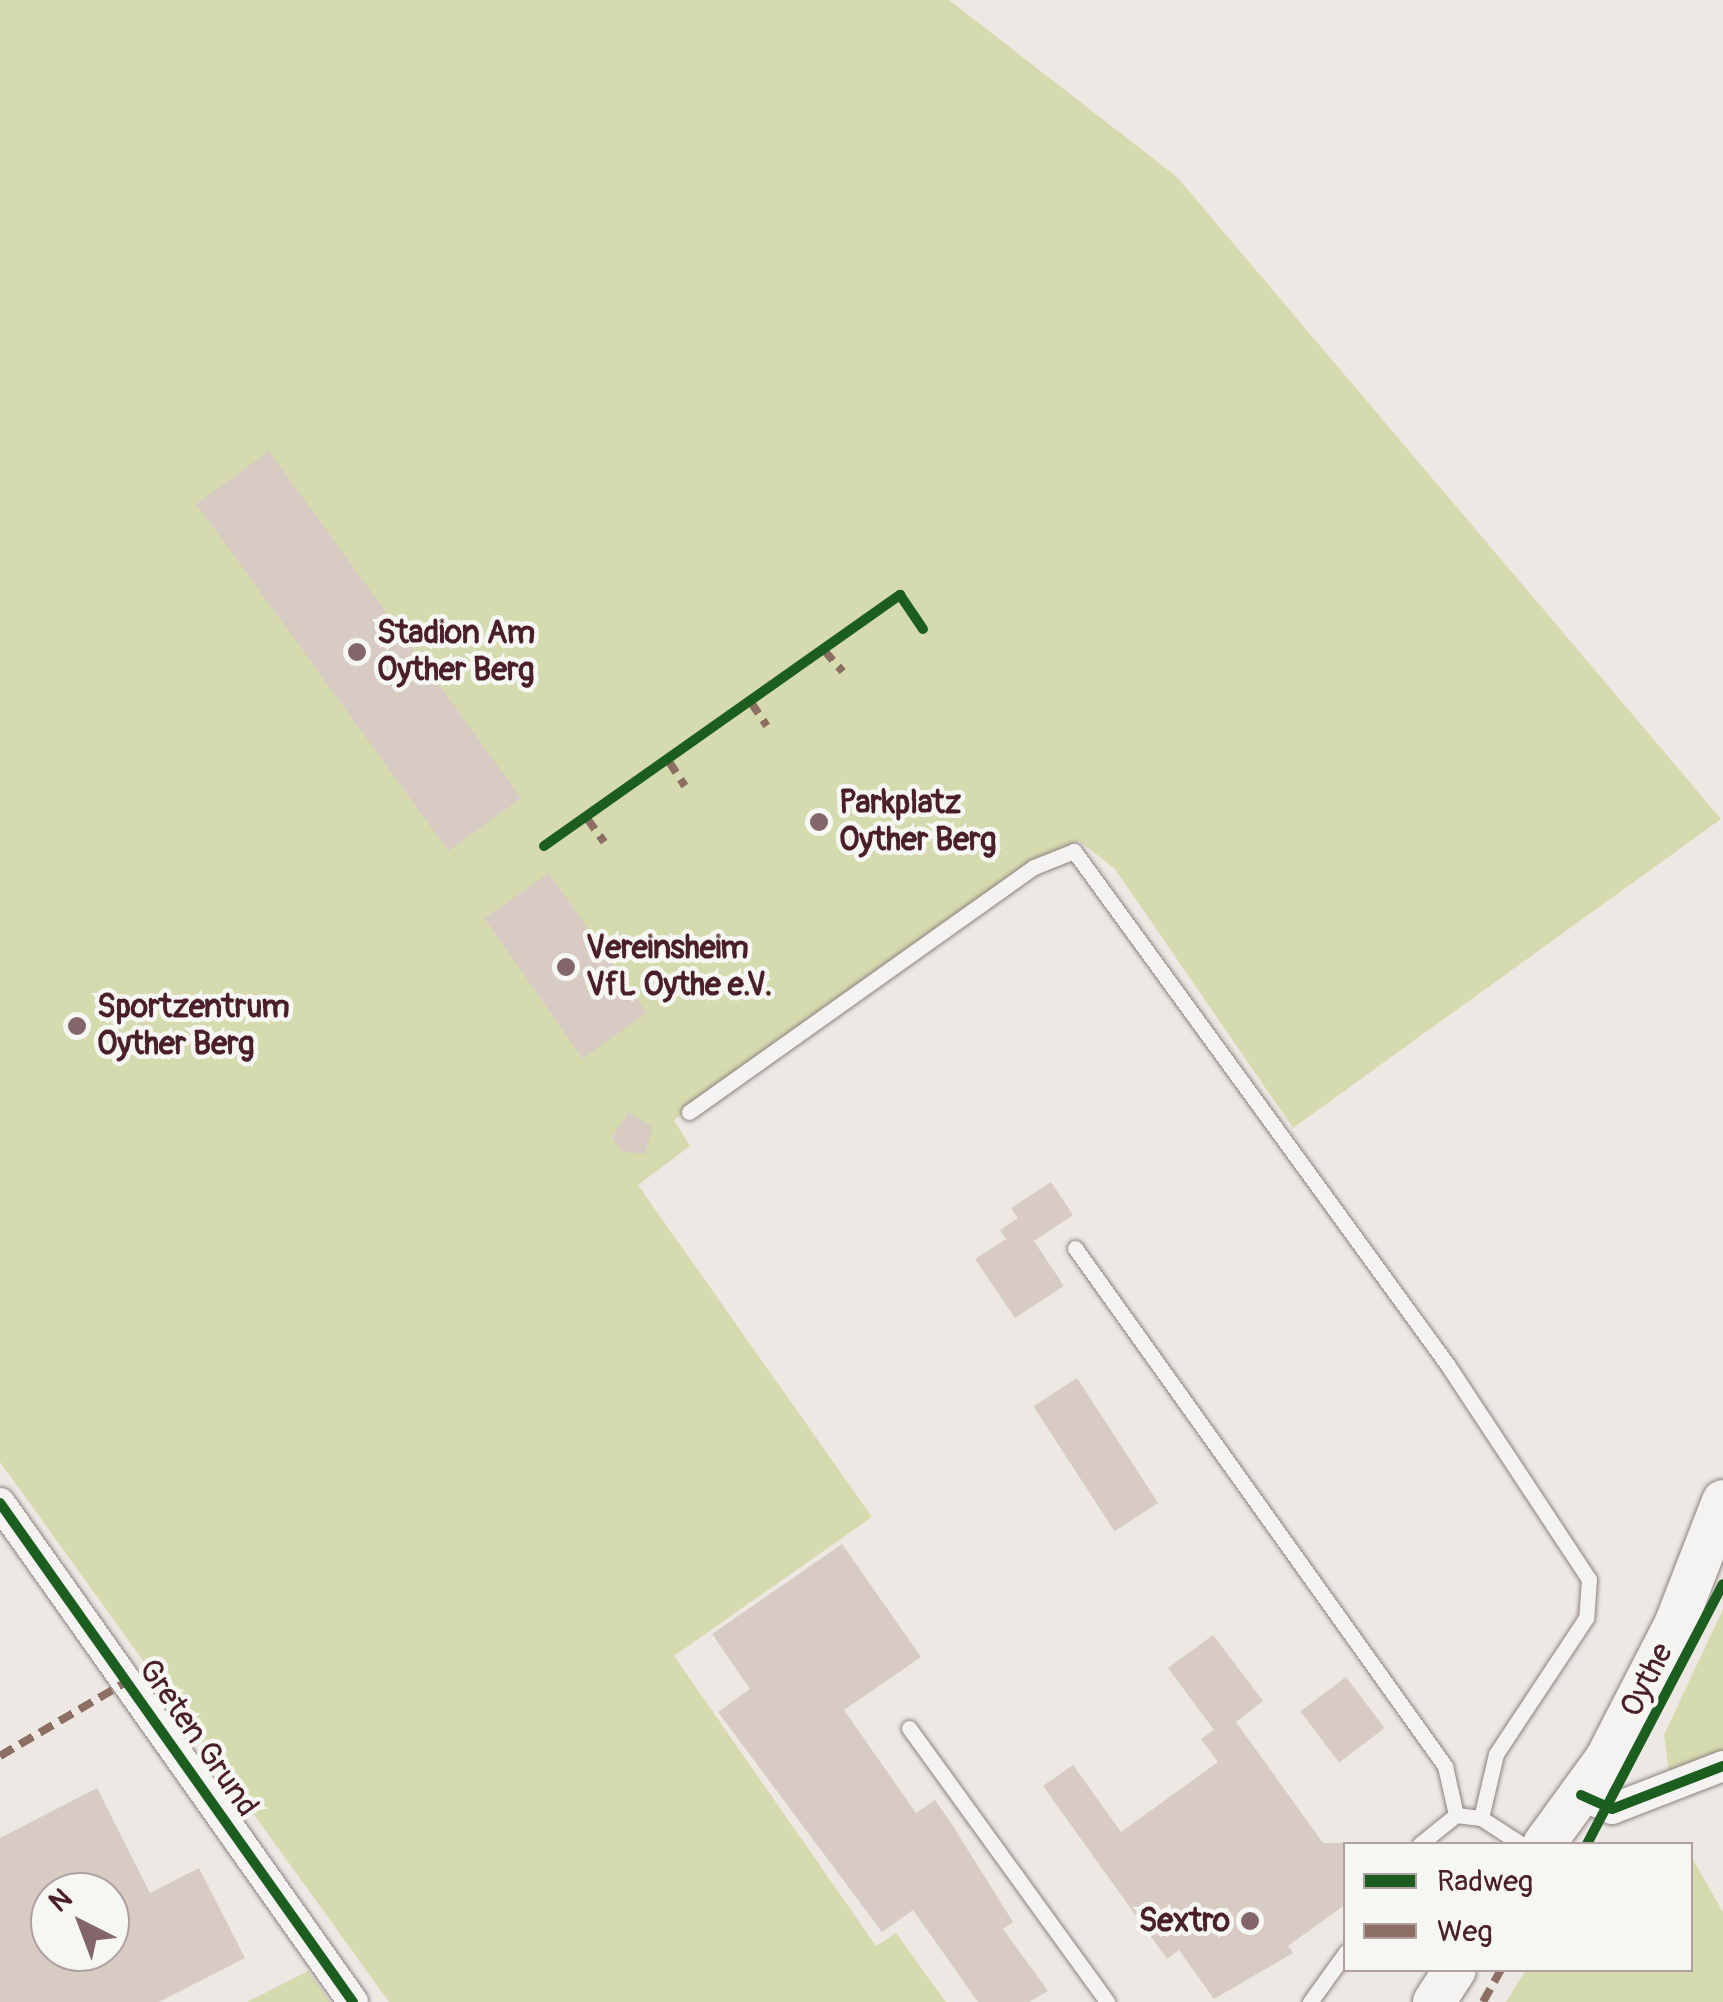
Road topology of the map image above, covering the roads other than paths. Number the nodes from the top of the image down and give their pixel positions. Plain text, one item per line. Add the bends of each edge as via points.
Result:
1 (690, 1112) dead end
2 (1075, 1248) dead end
3 (1723, 1501) edge
4 (0, 1503) edge
5 (909, 1728) dead end
6 (1723, 1766) edge
7 (1580, 1795) junction
8 (1456, 1815) junction
9 (1481, 1818) junction
10 (1422, 1842) edge
11 (1517, 1842) edge
12 (1545, 1842) edge
13 (1343, 1956) edge
14 (1454, 1972) edge
15 (354, 2002) edge
16 (1107, 2002) edge
17 (1310, 2002) edge
18 (1434, 2002) edge

1 - 9 lane via 1034,867 1074,851 1424,1332 1589,1579 1586,1618 1496,1754
2 - 8 lane via 1445,1766
3 - 7 main road, Oythe via 1675,1624
4 - 15 street, Greten Grund
5 - 16 lane
6 - 7 street via 1662,1797 1612,1809
7 - 12 main road, Oythe
8 - 9 lane
8 - 10 lane
9 - 11 lane
13 - 17 lane
14 - 18 main road

